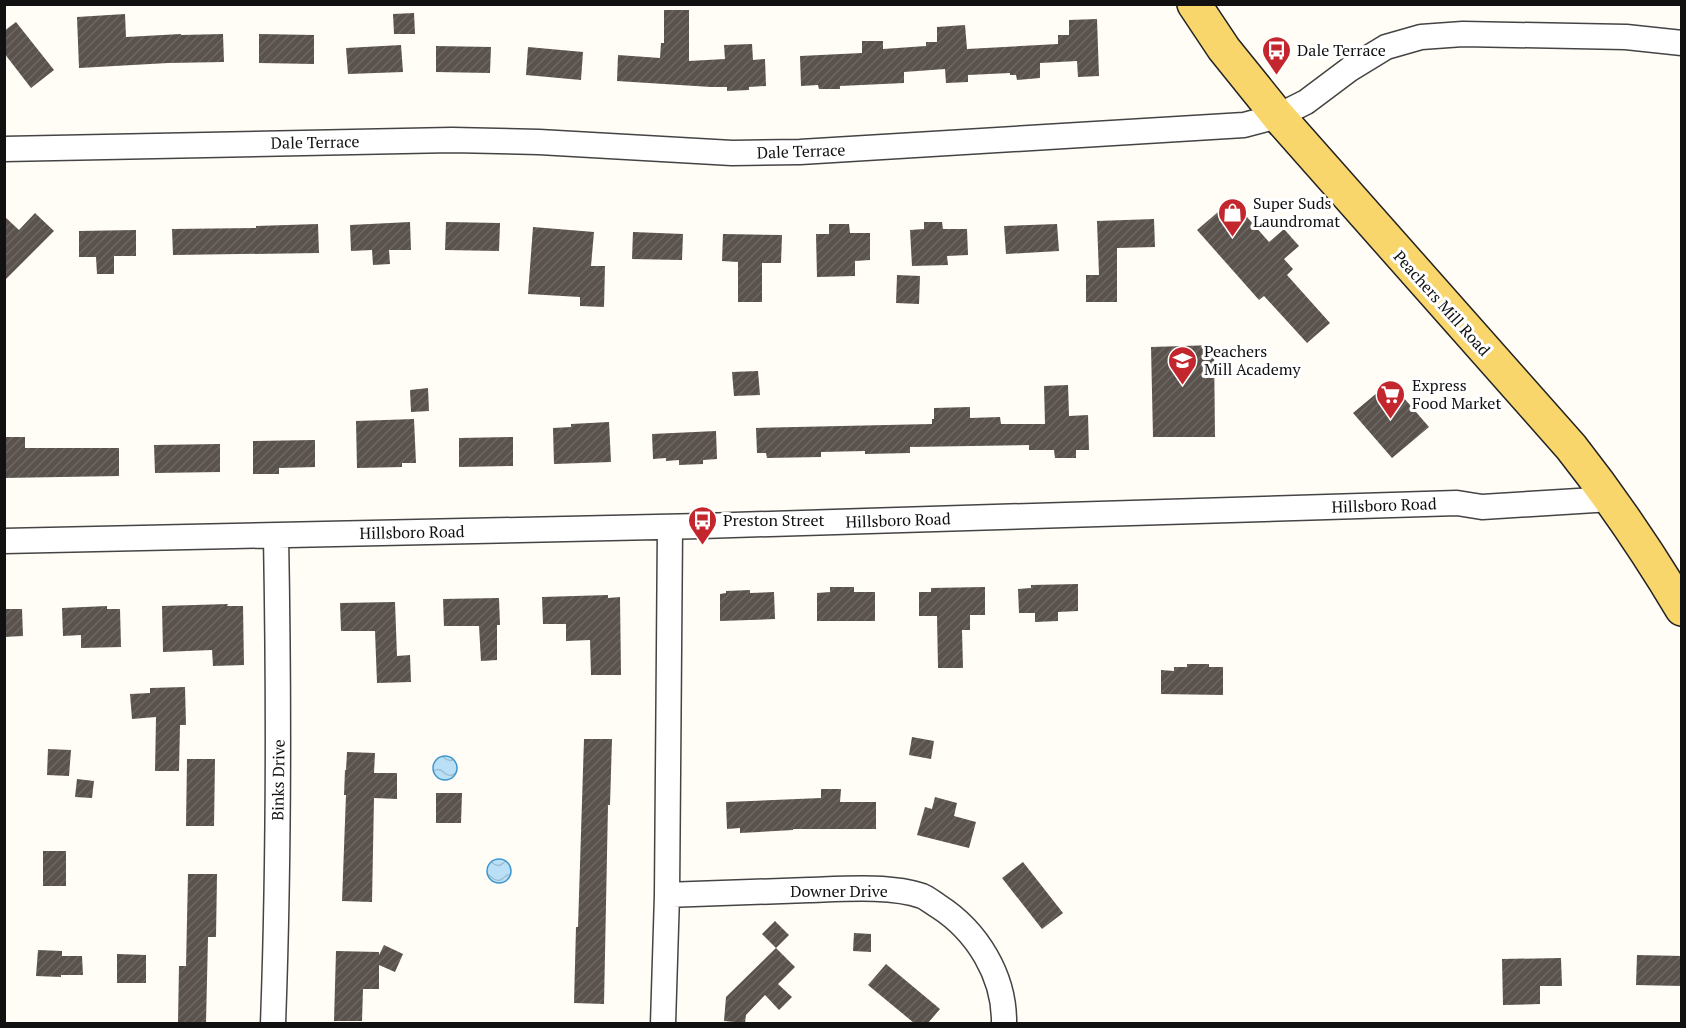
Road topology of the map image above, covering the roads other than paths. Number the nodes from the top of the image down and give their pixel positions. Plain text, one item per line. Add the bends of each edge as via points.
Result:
1 (1194, 4) edge
2 (1682, 43) edge
3 (1278, 116) junction
4 (4, 149) edge
5 (1611, 499) junction
6 (670, 527) junction
7 (276, 536) junction
8 (4, 541) edge
9 (1682, 609) edge
10 (667, 895) junction
11 (273, 1023) edge
12 (663, 1023) edge
13 (1004, 1023) edge

1 - 3 main road, Peachers Mill Road
2 - 3 street, Dale Terrace via 1614,37 1421,37 1386,47 1306,102
3 - 4 street, Dale Terrace via 1244,125 801,152 732,153 539,141 452,140
3 - 5 main road, Peachers Mill Road via 1571,447
5 - 6 street, Hillsboro Road via 1482,507 1457,503
5 - 9 main road, Peachers Mill Road
6 - 7 street, Hillsboro Road
6 - 10 street
7 - 8 street, Hillsboro Road
7 - 11 street, Binks Drive via 279,744
10 - 12 street
10 - 13 street, Downer Drive via 863,888 922,896 963,924 993,968

